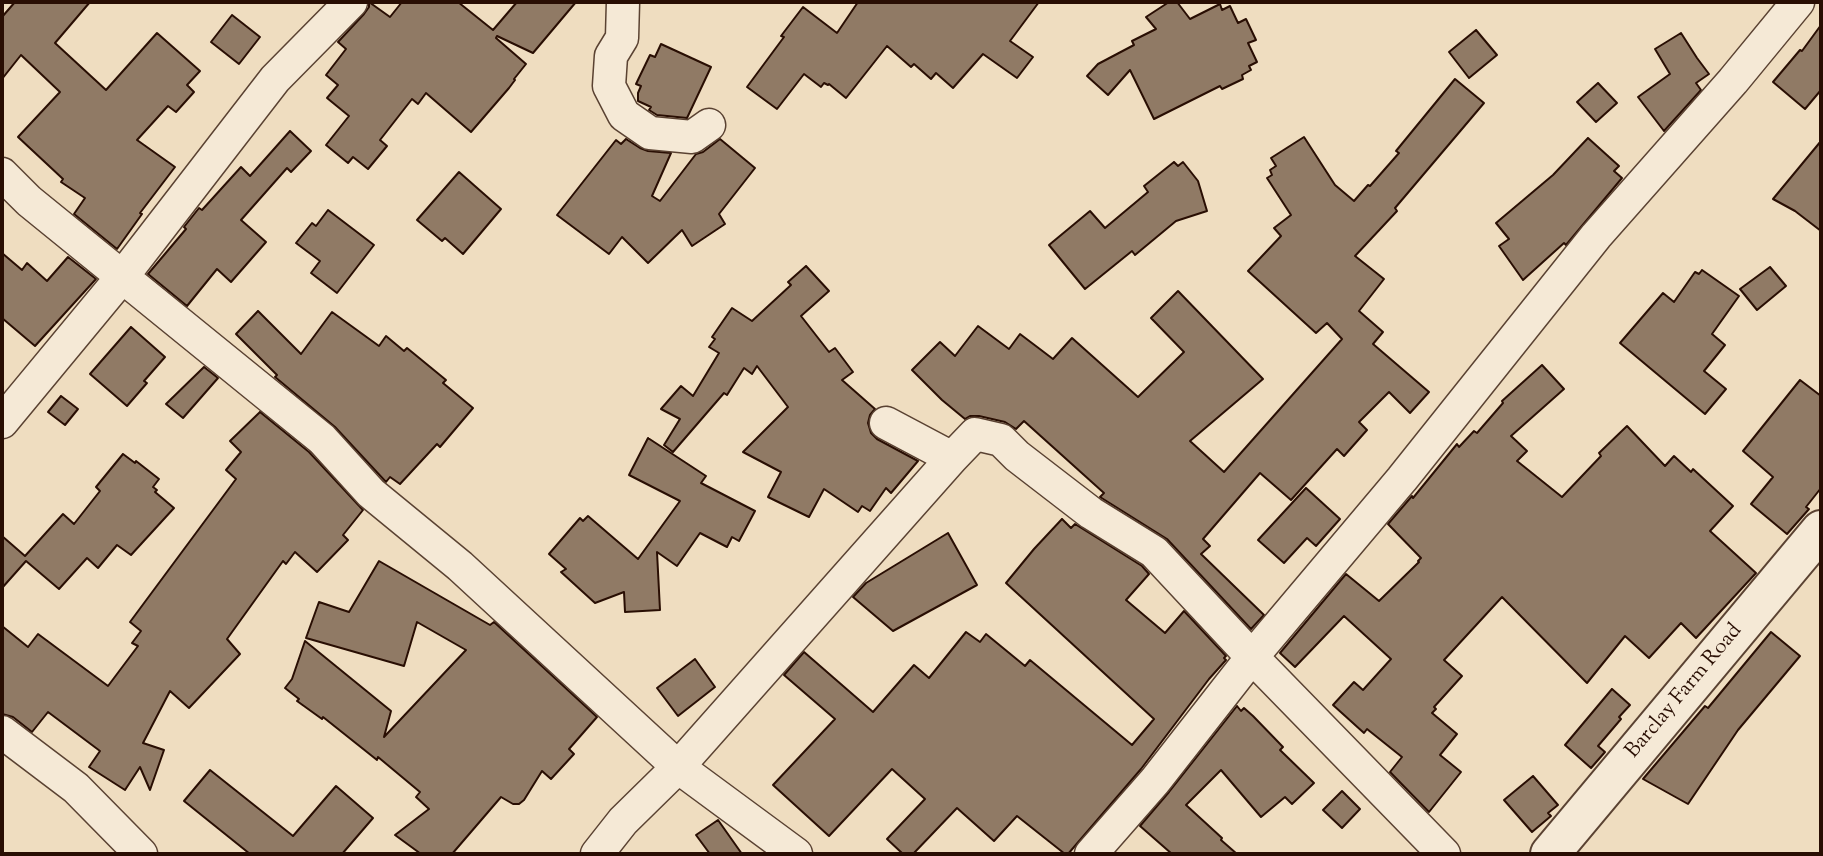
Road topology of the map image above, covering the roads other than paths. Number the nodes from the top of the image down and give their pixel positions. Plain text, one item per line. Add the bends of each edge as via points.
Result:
1 (351, 2) edge
2 (623, 2) edge
3 (1798, 2) edge
4 (709, 125) dead end
5 (2, 174) edge
6 (122, 277) junction
7 (2, 422) edge
8 (886, 423) dead end
9 (952, 458) junction
10 (1821, 530) edge
11 (1252, 657) junction
12 (2, 733) edge
13 (678, 767) junction
14 (129, 850) edge
15 (597, 854) edge
16 (796, 854) edge
17 (1091, 854) edge
18 (1444, 854) edge
19 (1550, 854) edge

1 - 6 street via 275,79
2 - 4 street via 621,38 611,56 609,86 624,115 650,133 692,137
3 - 11 street via 1596,236 1402,479
5 - 6 street
6 - 7 street
6 - 13 street via 322,439 371,493 460,566
8 - 9 street
9 - 11 street via 975,434 1001,440 1091,513 1154,552
9 - 13 street
10 - 19 street, Barclay Farm Road
11 - 17 street
11 - 18 street
12 - 14 street via 76,788
13 - 15 street
13 - 16 street

